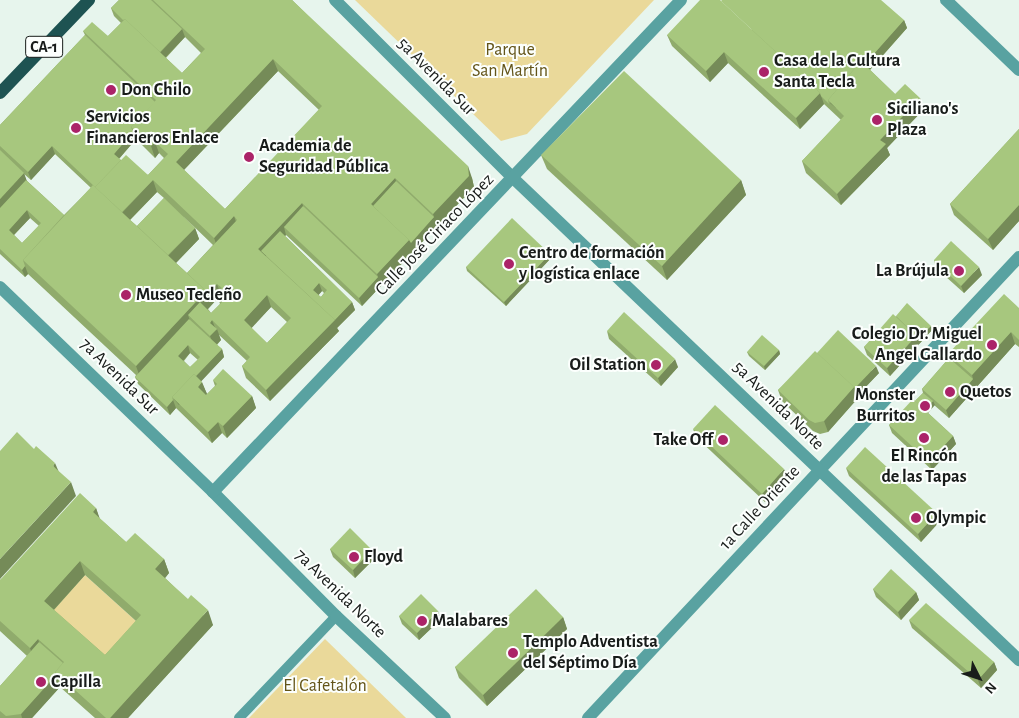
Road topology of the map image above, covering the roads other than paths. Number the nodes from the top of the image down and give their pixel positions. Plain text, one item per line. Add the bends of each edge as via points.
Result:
1 (89, 0) edge
2 (335, 0) edge
3 (681, 0) edge
4 (946, 0) edge
5 (1019, 70) edge
6 (0, 93) edge
7 (513, 178) junction
8 (1019, 257) edge
9 (0, 286) edge
10 (820, 470) junction
11 (213, 492) junction
12 (336, 616) junction
13 (1019, 660) edge
14 (239, 718) edge
15 (444, 718) edge
16 (588, 718) edge

1 - 6 main road, CA-1
2 - 7 street, 5a Avenida Sur
3 - 7 street, Calle José Ciriaco López
4 - 5 street
7 - 10 street, 5a Avenida Norte
7 - 11 street, Calle José Ciriaco López
8 - 10 street, 1a Calle Oriente
9 - 11 street, 7a Avenida Sur
10 - 13 street, 5a Avenida Norte
10 - 16 street, 1a Calle Oriente
11 - 12 street, 7a Avenida Norte
12 - 14 lane
12 - 15 street, 7a Avenida Norte

